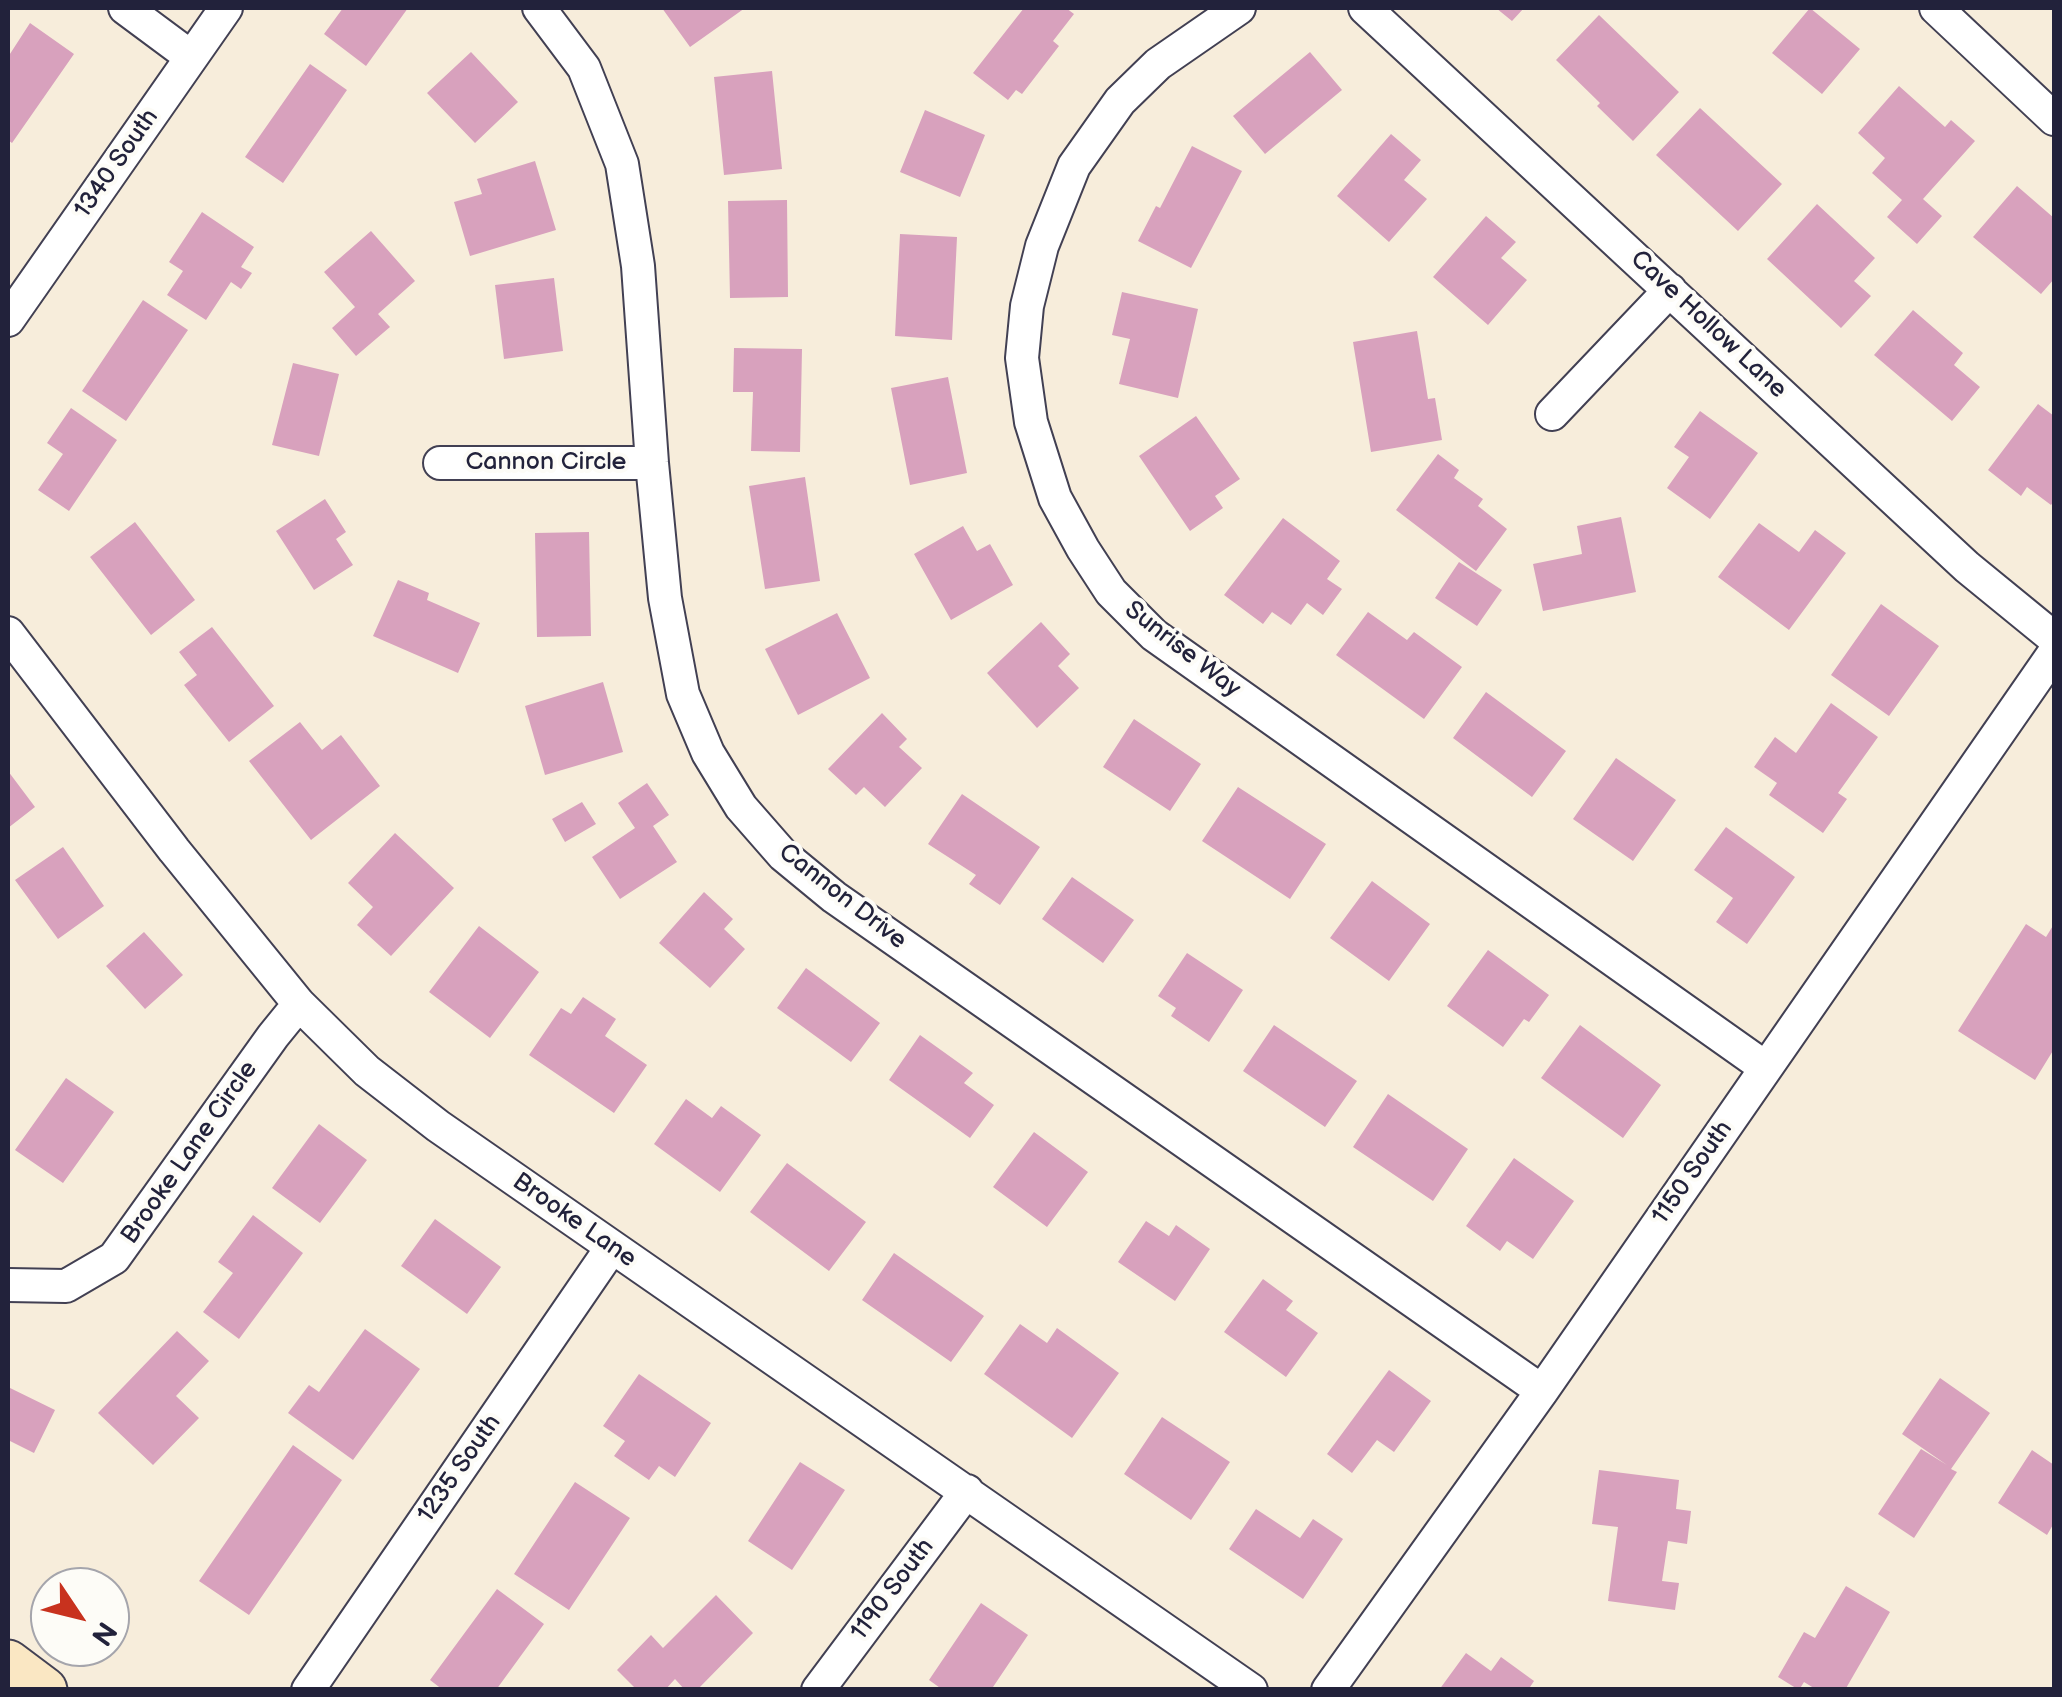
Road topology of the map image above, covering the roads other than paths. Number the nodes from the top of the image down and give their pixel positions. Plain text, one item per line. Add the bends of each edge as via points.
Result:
1 (125, 8) edge
2 (226, 8) edge
3 (539, 8) edge
4 (1239, 8) edge
5 (1365, 8) edge
6 (1936, 8) edge
7 (191, 57) junction
8 (2054, 119) edge
9 (1670, 290) junction
10 (8, 320) edge
11 (1552, 414) dead end
12 (652, 463) junction
13 (440, 464) dead end
14 (8, 633) edge
15 (2054, 638) edge
16 (2054, 653) edge
17 (299, 1004) junction
18 (1766, 1068) junction
19 (612, 1248) junction
20 (8, 1285) edge
21 (1542, 1390) junction
22 (967, 1491) junction
23 (8, 1664) edge
24 (44, 1690) edge
25 (308, 1690) edge
26 (818, 1690) edge
27 (1251, 1690) edge
28 (1328, 1690) edge

1 - 7 street
2 - 7 street, 1340 South
3 - 12 street, Cannon Drive via 584,68 622,164 638,266
4 - 18 street, Sunrise Way via 1158,64 1120,101 1074,166 1042,246 1022,358 1055,498 1111,592 1154,634
5 - 9 street, Cave Hollow Lane
6 - 8 street
7 - 10 street, 1340 South
9 - 11 street
9 - 15 street, Cave Hollow Lane via 1967,567
12 - 13 street, Cannon Circle
12 - 21 street, Cannon Drive via 665,598 684,694 708,753 782,855
14 - 17 street, Brooke Lane
16 - 18 street, 1150 South
17 - 19 street, Brooke Lane via 381,1082
17 - 20 street, Brooke Lane Circle via 114,1258 66,1286
18 - 21 street, 1150 South
19 - 22 street, Brooke Lane
19 - 25 street, 1235 South
21 - 28 street, 1150 South
22 - 26 street, 1190 South
22 - 27 street, Brooke Lane
23 - 24 main road

